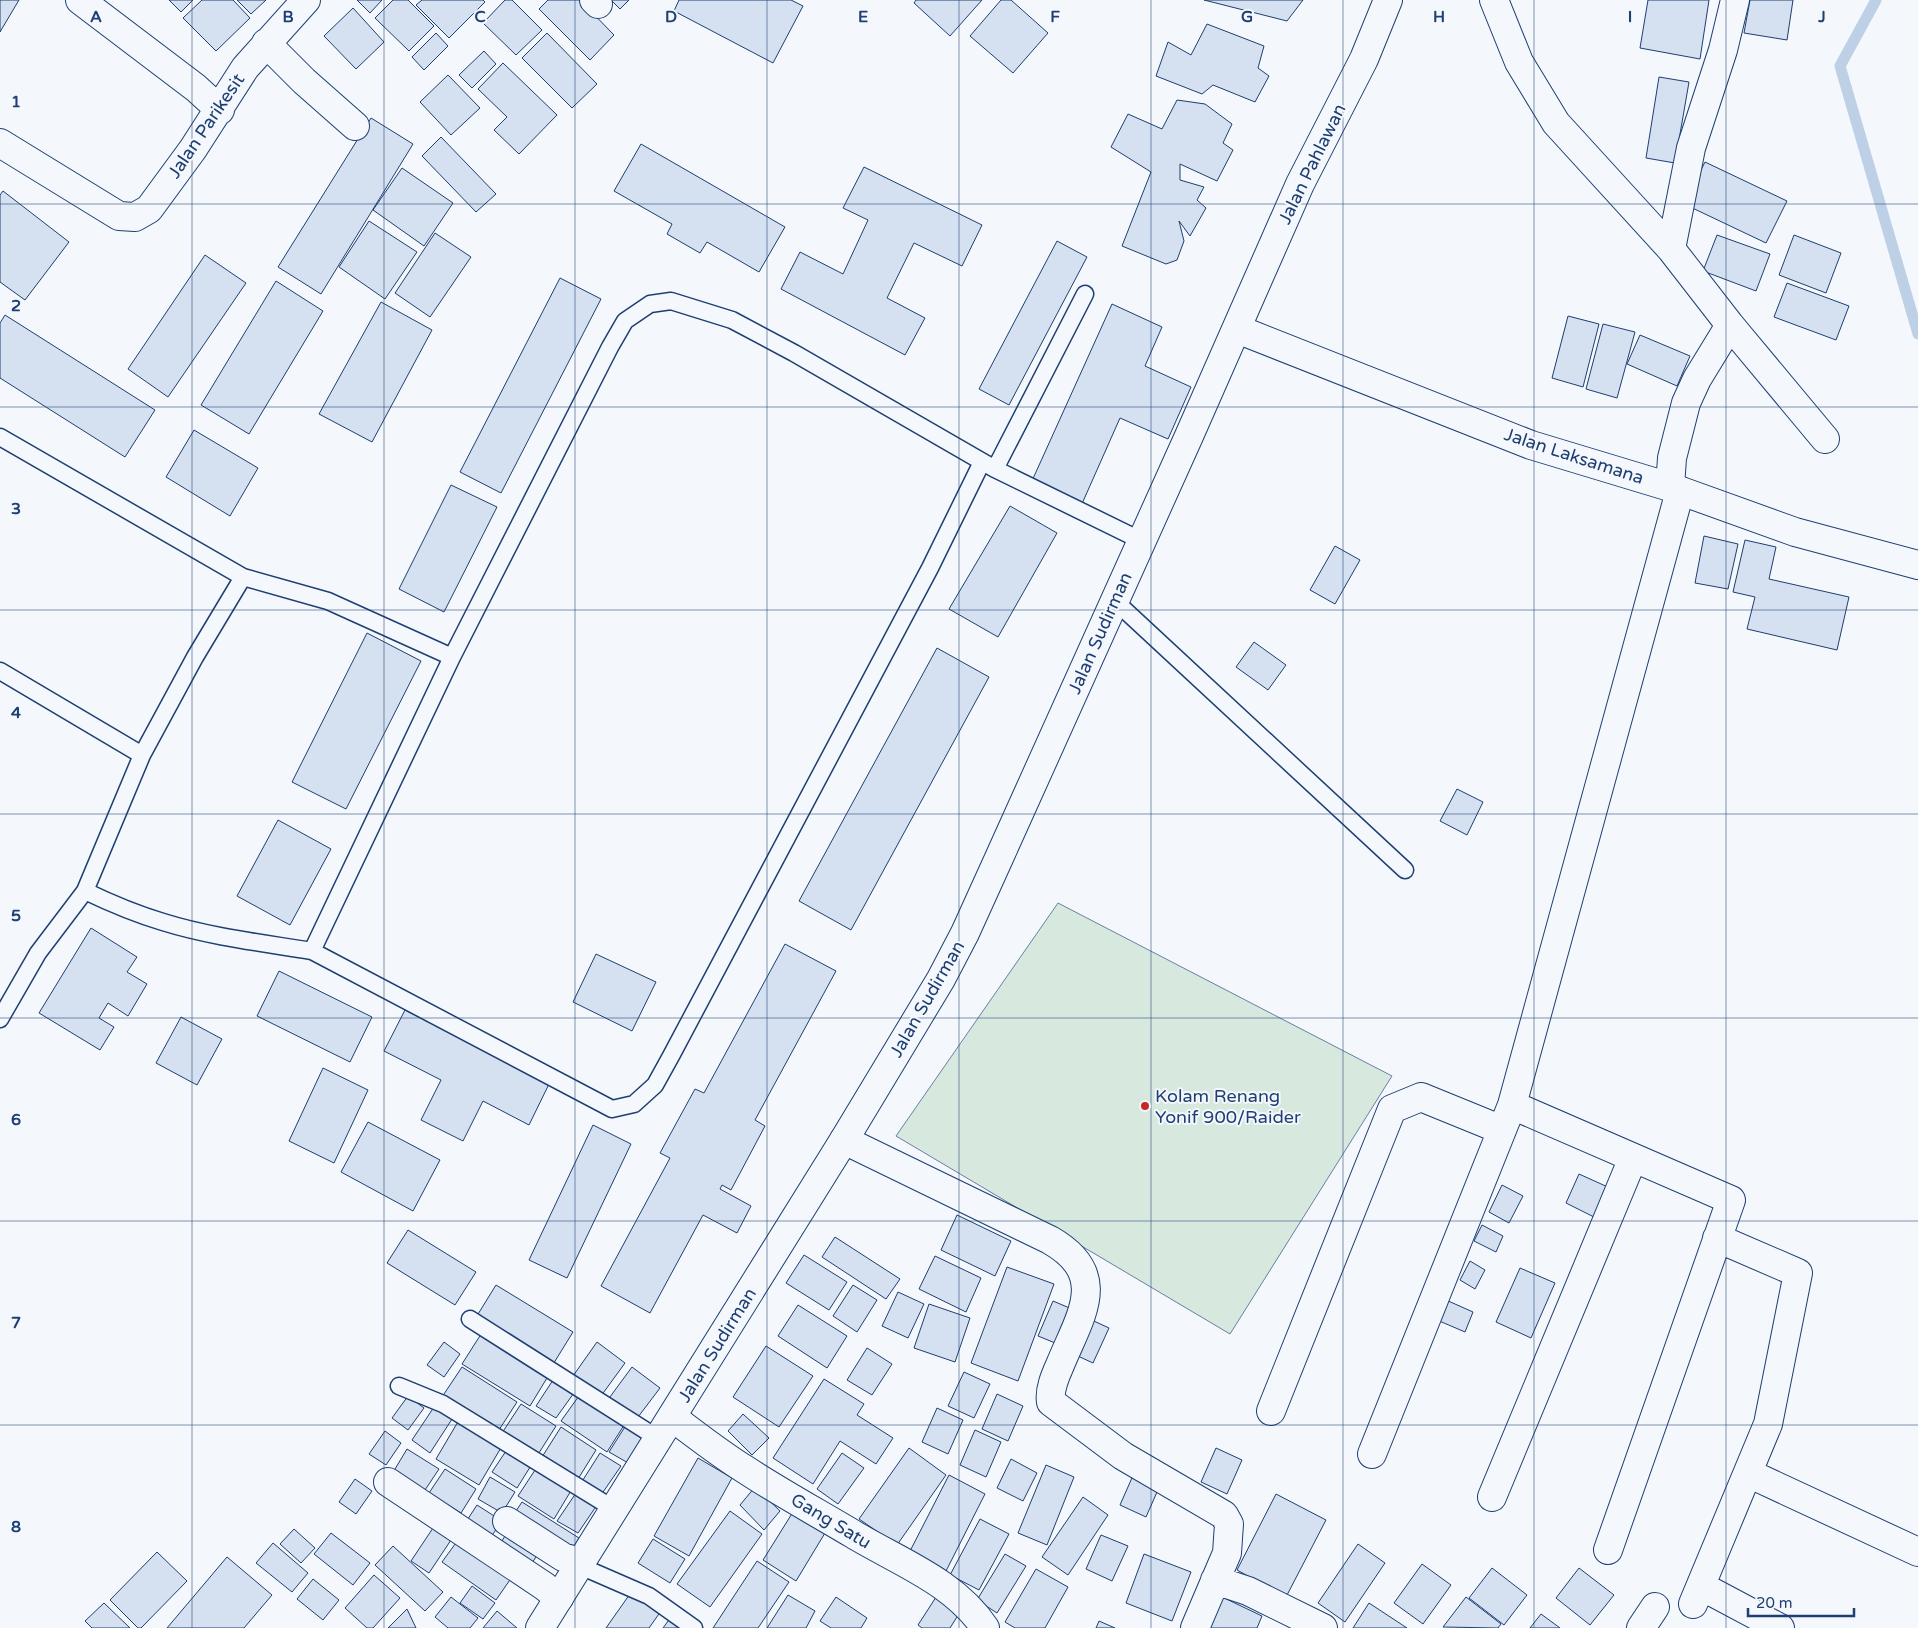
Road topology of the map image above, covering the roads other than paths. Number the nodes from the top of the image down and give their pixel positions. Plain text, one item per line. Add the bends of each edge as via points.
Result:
1 (80, 0) edge
2 (306, 0) edge
3 (1388, 0) edge
4 (1494, 0) edge
5 (1735, 0) edge
6 (266, 43) junction
7 (220, 110) junction
8 (355, 126) dead end
9 (0, 143) edge
10 (1671, 249) junction
11 (1085, 294) dead end
12 (1730, 325) junction
13 (1237, 329) junction
14 (0, 437) edge
15 (1824, 439) dead end
16 (989, 466) junction
17 (1675, 489) junction
18 (1142, 541) junction
19 (1918, 565) edge
20 (243, 577) junction
21 (1114, 601) junction
22 (452, 657) junction
23 (0, 671) edge
24 (142, 756) junction
25 (1405, 870) dead end
26 (85, 891) junction
27 (312, 951) junction
28 (0, 1019) edge
29 (1512, 1105) junction
30 (1502, 1130) junction
31 (844, 1140) junction
32 (1633, 1158) junction
33 (1717, 1238) junction
34 (470, 1320) dead end
35 (399, 1386) dead end
36 (1271, 1411) dead end
37 (666, 1428) junction
38 (1372, 1454) dead end
39 (1748, 1473) junction
40 (388, 1482) dead end
41 (1492, 1497) dead end
42 (614, 1509) junction
43 (507, 1521) dead end
44 (1608, 1550) dead end
45 (1918, 1552) edge
46 (581, 1564) junction
47 (1216, 1580) junction
48 (559, 1598) junction
49 (540, 1628) edge
50 (694, 1628) edge
51 (985, 1628) edge
52 (1195, 1628) edge
53 (1323, 1628) edge
54 (1780, 1628) edge

1 - 7 street
2 - 6 street, Jalan Parikesit
3 - 13 street, Jalan Pahlawan via 1364,59 1300,184
4 - 10 street via 1519,62 1556,123
5 - 10 street via 1692,148
6 - 7 street, Jalan Parikesit via 245,68
6 - 8 street via 304,82
7 - 9 street, Jalan Parikesit via 149,209 135,217 118,216
10 - 12 street
11 - 16 lane
12 - 15 street
12 - 17 street via 1686,403 1672,458
13 - 17 street, Jalan Laksamana via 1531,446
13 - 18 street, Jalan Sudirman
14 - 20 lane
16 - 18 lane
16 - 22 lane via 732,320 670,300 650,304 625,321 610,347
16 - 27 lane via 930,568 655,1085 634,1104 612,1108
17 - 19 street, Jalan Laksamana via 1795,532
17 - 29 street
18 - 21 street, Jalan Sudirman
20 - 22 lane via 328,601
20 - 24 lane
21 - 25 lane
21 - 31 street, Jalan Sudirman via 965,933
22 - 27 lane
23 - 24 lane
24 - 26 lane
26 - 27 lane via 164,923
26 - 28 lane via 38,953
29 - 30 street
29 - 32 street
30 - 36 street via 1421,1097 1392,1109
30 - 38 street
31 - 37 street, Jalan Sudirman
31 - 47 street via 1050,1240 1074,1257 1083,1273 1086,1298 1056,1375 1051,1402 1123,1456 1224,1515 1229,1524 1229,1538 1227,1553
32 - 33 street via 1730,1200
32 - 41 street
33 - 39 street via 1798,1273 1768,1424
33 - 44 street
34 - 37 lane
35 - 42 lane via 443,1404
37 - 42 street, Jalan Sudirman
37 - 51 street, Gang Satu via 745,1470 952,1592
39 - 45 street
39 - 54 street via 1697,1595
40 - 48 street
42 - 46 street, Jalan Sudirman
43 - 46 street via 563,1557
46 - 48 street, Jalan Sudirman
46 - 50 lane via 649,1596
47 - 52 street
47 - 53 street via 1248,1591
48 - 49 street, Jalan Sudirman

